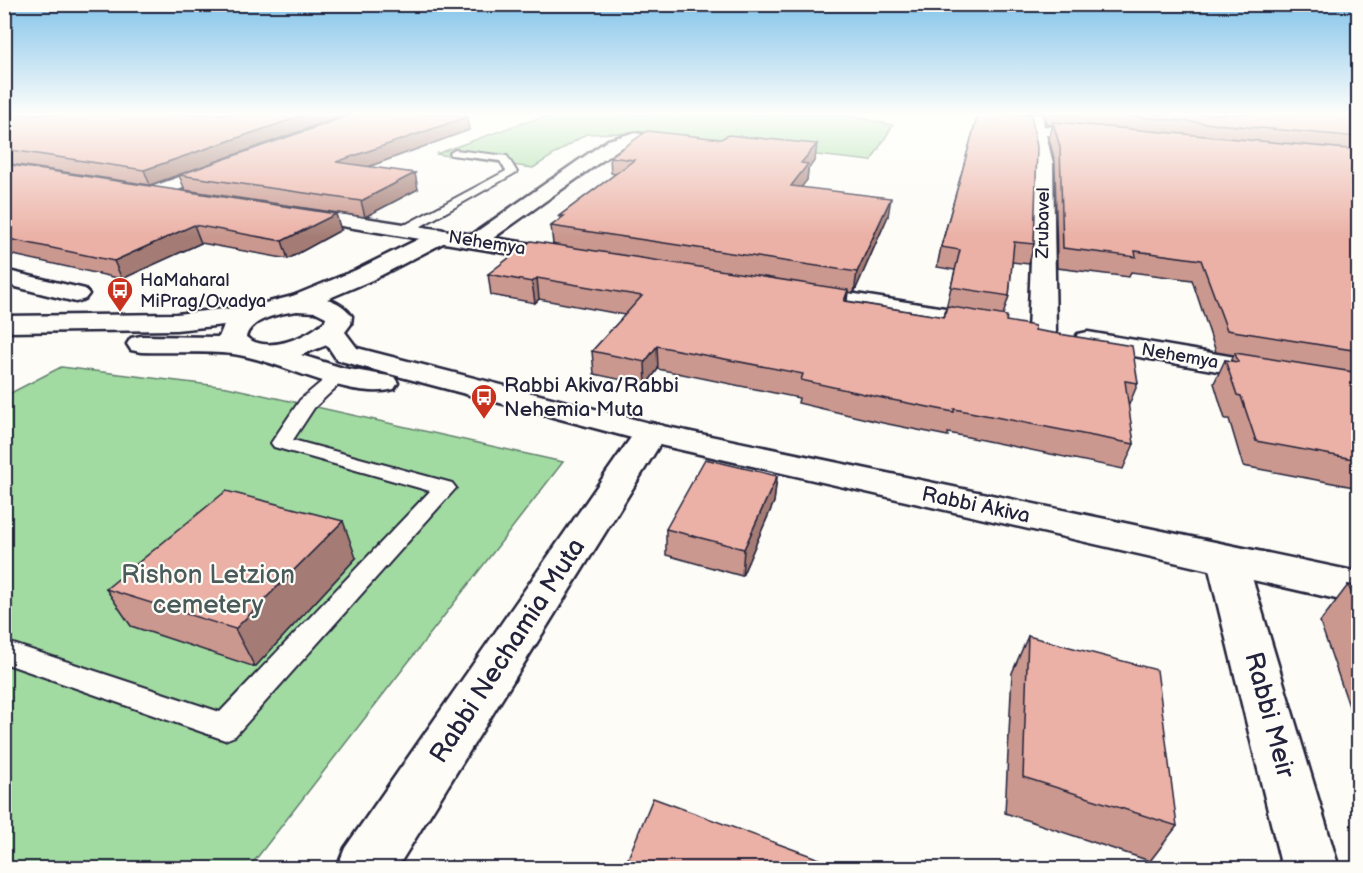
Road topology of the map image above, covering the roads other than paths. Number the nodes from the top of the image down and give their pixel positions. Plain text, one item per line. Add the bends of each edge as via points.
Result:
1 (472, 155) edge
2 (598, 155) edge
3 (1043, 155) edge
4 (240, 160) edge
5 (132, 189) edge
6 (155, 192) junction
7 (189, 198) edge
8 (280, 211) edge
9 (405, 230) junction
10 (439, 236) junction
11 (474, 241) junction
12 (592, 260) edge
13 (364, 275) junction
14 (4, 277) edge
15 (782, 290) edge
16 (76, 294) dead end
17 (297, 303) junction
18 (259, 313) junction
19 (333, 321) junction
20 (4, 324) edge
21 (1042, 332) junction
22 (4, 344) edge
23 (250, 349) junction
24 (339, 376) junction
25 (1359, 387) edge
26 (595, 419) junction
27 (651, 434) junction
28 (1227, 561) junction
29 (1359, 588) edge
30 (4, 652) edge
31 (365, 868) edge
32 (1311, 868) edge

1 - 9 lane via 503,158 512,172
2 - 11 street
3 - 21 street, Zrubavel
4 - 6 street
5 - 6 street
6 - 7 street
8 - 9 street, Nehemya
9 - 10 street, Nehemya
10 - 11 street, Nehemya
10 - 13 street
11 - 12 street, Nehemya
13 - 17 street
13 - 19 street
14 - 16 street
15 - 21 street, Nehemya
17 - 18 street
17 - 19 street via 317,304
18 - 20 street via 176,322
18 - 23 street via 233,331 232,339
19 - 23 street via 302,346
19 - 26 street via 347,354
21 - 25 street, Nehemya
22 - 23 street
23 - 24 street
24 - 26 street
24 - 30 lane via 307,404 281,443 445,488 225,727
26 - 27 street, Rabbi Akiva
27 - 28 street, Rabbi Akiva
27 - 31 street, Rabbi Nechamia Muta
28 - 29 street, Rabbi Akiva
28 - 32 street, Rabbi Meir

